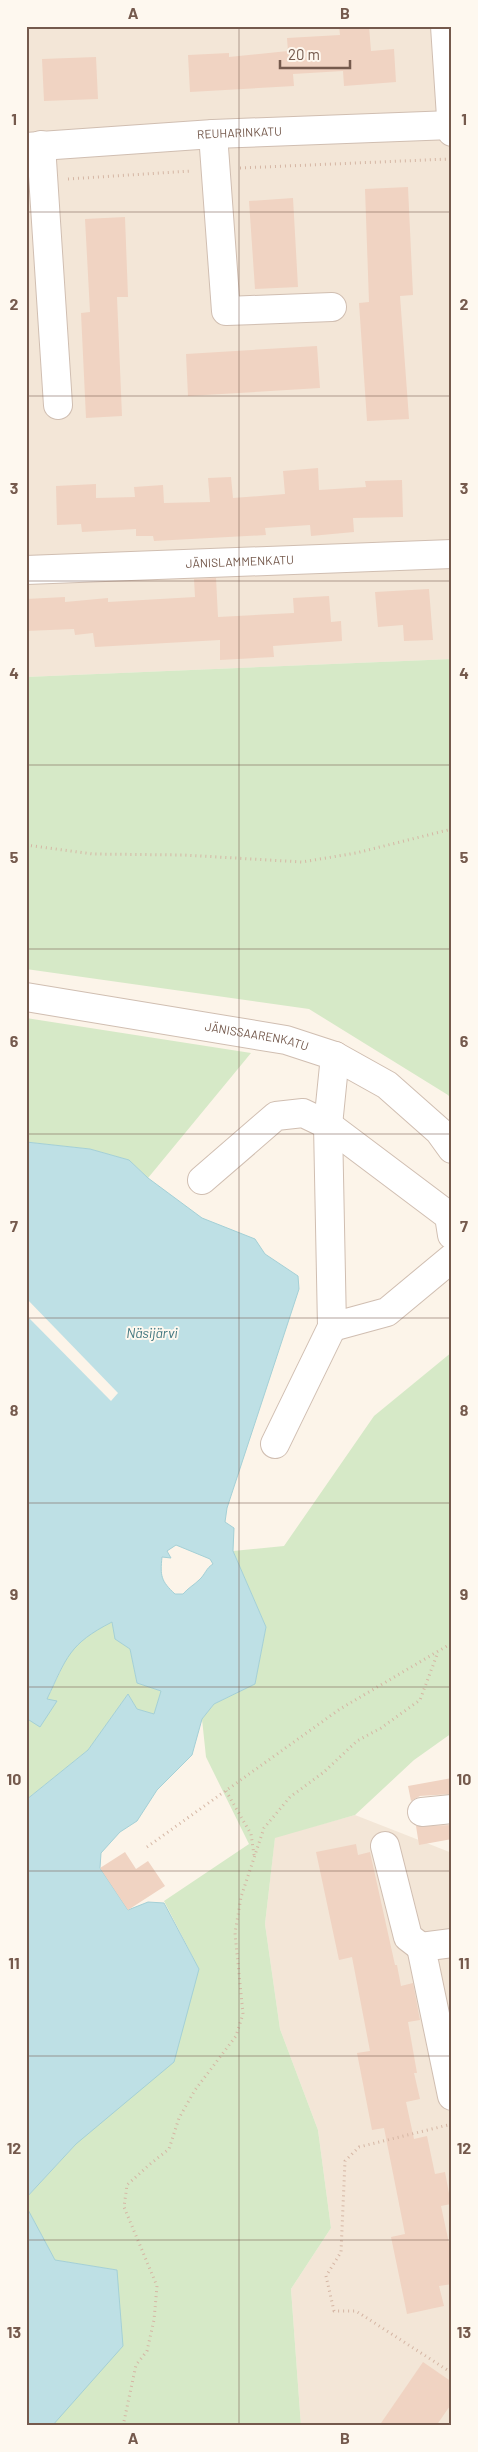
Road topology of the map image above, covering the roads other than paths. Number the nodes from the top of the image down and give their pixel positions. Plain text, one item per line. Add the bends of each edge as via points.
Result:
1 (445, 26) edge
2 (452, 125) edge
3 (452, 132) edge
4 (213, 134) junction
5 (34, 146) edge
6 (332, 307) dead end
7 (58, 405) dead end
8 (452, 554) edge
9 (26, 570) edge
10 (26, 997) edge
11 (335, 1056) junction
12 (328, 1125) junction
13 (452, 1149) edge
14 (202, 1180) dead end
15 (452, 1235) edge
16 (452, 1258) edge
17 (332, 1327) junction
18 (275, 1444) dead end
19 (452, 1808) edge
20 (422, 1812) dead end
21 (385, 1846) dead end
22 (452, 1943) edge
23 (422, 1947) junction
24 (452, 2096) edge

1 - 2 street
2 - 3 street
2 - 4 street, REUHARINKATU
4 - 5 street, REUHARINKATU
4 - 6 street via 226,311
5 - 7 street
8 - 9 street, JÄNISLAMMENKATU
10 - 11 street, JÄNISSAARENKATU via 286,1040
11 - 12 street
11 - 13 street, JÄNISSAARENKATU via 387,1084 438,1131
12 - 14 street via 303,1113 276,1116
12 - 15 street via 449,1216
12 - 17 street
16 - 17 street via 387,1312
17 - 18 street
19 - 20 street
21 - 23 street via 408,1937
22 - 23 street
23 - 24 street

